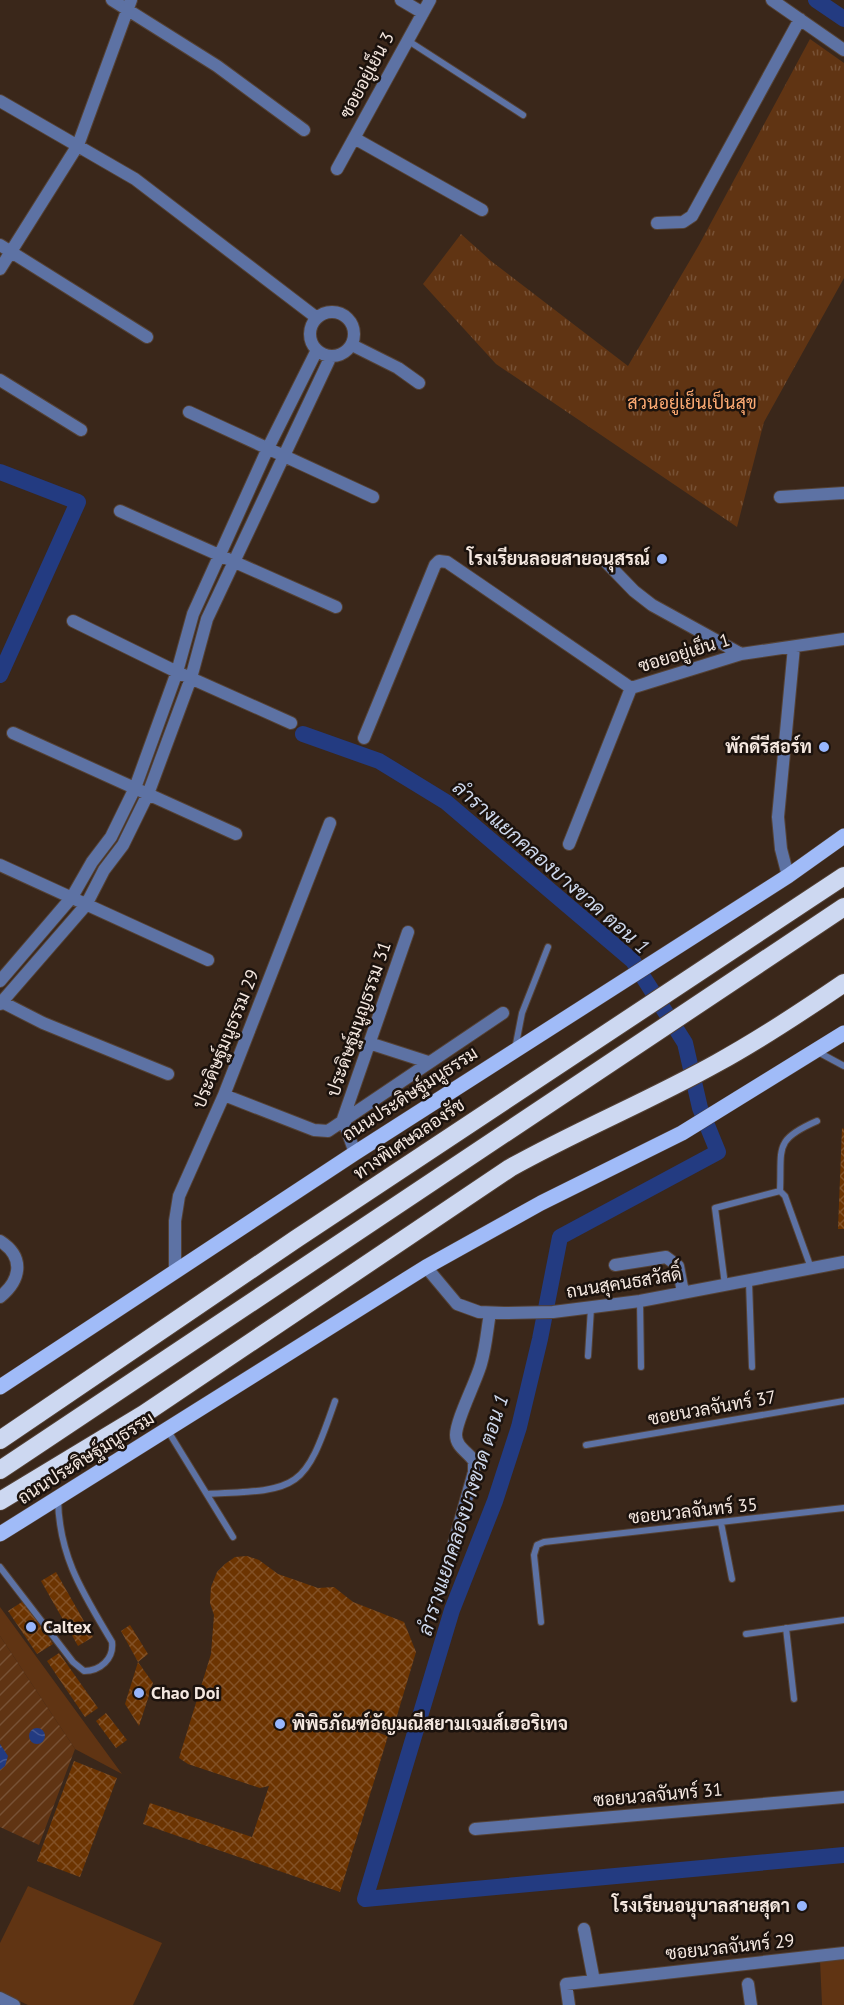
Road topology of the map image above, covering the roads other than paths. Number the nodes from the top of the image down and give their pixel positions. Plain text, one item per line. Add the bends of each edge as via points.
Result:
1 (112, 0) edge
2 (401, 0) edge
3 (430, 0) edge
4 (772, 0) edge
5 (128, 4) edge
6 (423, 13) junction
7 (800, 19) junction
8 (406, 40) junction
9 (844, 50) edge
10 (0, 101) edge
11 (523, 115) dead end
12 (304, 130) dead end
13 (354, 138) junction
14 (78, 145) junction
15 (337, 169) dead end
16 (482, 210) dead end
17 (657, 223) dead end
18 (0, 245) edge
19 (12, 252) junction
20 (0, 269) edge
21 (317, 318) junction
22 (147, 337) dead end
23 (352, 345) junction
24 (317, 350) junction
25 (331, 356) junction
26 (0, 380) edge
27 (419, 383) dead end
28 (189, 412) dead end
29 (81, 430) dead end
30 (268, 448) junction
31 (284, 455) junction
32 (844, 493) edge
33 (373, 496) dead end
34 (780, 497) dead end
35 (120, 511) dead end
36 (220, 554) junction
37 (603, 559) dead end
38 (233, 560) junction
39 (336, 607) dead end
40 (73, 621) dead end
41 (844, 639) edge
42 (794, 647) junction
43 (741, 654) junction
44 (177, 672) junction
45 (191, 678) junction
46 (631, 688) junction
47 (291, 723) dead end
48 (14, 733) dead end
49 (364, 738) dead end
50 (135, 788) junction
51 (148, 794) junction
52 (330, 823) dead end
53 (236, 834) dead end
54 (844, 836) edge
55 (569, 844) dead end
56 (0, 865) edge
57 (788, 876) junction
58 (844, 876) edge
59 (72, 897) junction
60 (86, 905) junction
61 (844, 907) edge
62 (408, 932) dead end
63 (548, 947) dead end
64 (208, 960) dead end
65 (0, 981) edge
66 (844, 983) edge
67 (0, 1002) edge
68 (503, 1013) dead end
69 (844, 1033) edge
70 (369, 1042) junction
71 (515, 1049) junction
72 (816, 1051) junction
73 (428, 1062) junction
74 (844, 1066) edge
75 (168, 1074) dead end
76 (224, 1095) junction
77 (343, 1119) junction
78 (817, 1121) dead end
79 (355, 1153) junction
80 (780, 1191) junction
81 (0, 1241) edge
82 (844, 1262) edge
83 (615, 1266) dead end
84 (426, 1267) junction
85 (811, 1268) junction
86 (175, 1271) junction
87 (748, 1282) junction
88 (725, 1286) junction
89 (683, 1292) junction
90 (0, 1297) edge
91 (640, 1301) junction
92 (591, 1308) junction
93 (490, 1313) junction
94 (588, 1356) dead end
95 (641, 1366) dead end
96 (752, 1367) dead end
97 (0, 1387) edge
98 (336, 1401) dead end
99 (844, 1401) edge
100 (168, 1431) junction
101 (0, 1440) edge
102 (586, 1445) dead end
103 (0, 1470) edge
104 (207, 1494) junction
105 (58, 1498) junction
106 (0, 1501) edge
107 (844, 1508) edge
108 (721, 1523) junction
109 (0, 1534) edge
110 (233, 1537) dead end
111 (452, 1550) dead end
112 (0, 1568) edge
113 (732, 1579) dead end
114 (844, 1620) edge
115 (541, 1622) dead end
116 (786, 1628) junction
117 (746, 1634) dead end
118 (794, 1699) dead end
119 (844, 1797) edge
120 (475, 1829) dead end
121 (584, 1929) dead end
122 (844, 1953) edge
123 (594, 1981) junction
124 (748, 1984) dead end
125 (0, 1998) edge
126 (14, 2005) edge
127 (569, 2005) edge
128 (751, 2005) edge

1 - 5 street
2 - 6 street
3 - 6 street, ซอยอยู่เย็น 3
4 - 7 street
5 - 12 street
5 - 14 street
6 - 8 street, ซอยอยู่เย็น 3
7 - 9 street
7 - 17 street via 695,211 683,222
8 - 11 lane
8 - 13 street, ซอยอยู่เย็น 3
10 - 14 street
13 - 15 street, ซอยอยู่เย็น 3
13 - 16 street
14 - 19 street
14 - 21 street via 135,179
18 - 19 street
19 - 20 street
19 - 22 street
21 - 23 street via 326,312 346,316 352,325
21 - 24 street via 310,333
23 - 25 street
23 - 27 street
24 - 25 street
24 - 30 street
25 - 31 street
26 - 29 street
28 - 30 street
30 - 31 street
30 - 36 street
31 - 33 street
31 - 38 street
32 - 34 street
35 - 36 street
36 - 38 street
36 - 44 street via 193,614
37 - 43 street via 652,605
38 - 39 street
38 - 45 street via 207,619
40 - 44 street
41 - 42 street, ซอยอยู่เย็น 1
42 - 43 street, ซอยอยู่เย็น 1
42 - 57 street via 778,817
43 - 46 street, ซอยอยู่เย็น 1
44 - 45 street
44 - 50 street
45 - 47 street
45 - 51 street
46 - 49 street via 447,562 439,561
46 - 55 street, ซอยอยู่เย็น 1
48 - 50 street
50 - 51 street
50 - 59 street via 111,837
51 - 53 street
51 - 60 street
52 - 76 street, ประดิษฐ์มนูธรรม 29
54 - 57 main road, ถนนประดิษฐ์มนูธรรม
56 - 59 street
57 - 71 main road, ถนนประดิษฐ์มนูธรรม
58 - 101 highway, ทางพิเศษฉลองรัช
59 - 60 street
59 - 65 street
60 - 64 street
60 - 67 street
61 - 103 highway
62 - 70 street, ประดิษฐ์มนูญธรรม 31
63 - 71 lane via 522,1013
66 - 106 highway via 798,1015 685,1080 510,1168 144,1414
67 - 75 street
68 - 73 street
69 - 72 main road, ถนนประดิษฐ์มนูธรรม
70 - 73 street
70 - 77 street, ประดิษฐ์มนูญธรรม 31
71 - 79 main road, ถนนประดิษฐ์มนูธรรม
72 - 74 lane
72 - 84 main road, ถนนประดิษฐ์มนูธรรม via 698,1124 540,1203
73 - 77 street
76 - 77 street via 320,1132 328,1131
76 - 86 street, ประดิษฐ์มนูธรรม 29 via 179,1196
77 - 79 street, ประดิษฐ์มนูญธรรม 31
78 - 80 lane via 794,1131 781,1148
79 - 86 main road, ถนนประดิษฐ์มนูธรรม
80 - 85 lane via 786,1196
80 - 88 lane via 715,1208
81 - 90 street via 9,1246 16,1259 17,1274 11,1288
82 - 85 street, ถนนสุคนธสวัสดิ์
83 - 89 street via 666,1257 678,1266
84 - 93 street, ถนนสุคนธสวัสดิ์ via 457,1304
84 - 100 main road, ถนนประดิษฐ์มนูธรรม
85 - 87 street, ถนนสุคนธสวัสดิ์
86 - 97 main road, ถนนประดิษฐ์มนูธรรม
87 - 88 street, ถนนสุคนธสวัสดิ์
87 - 96 lane
88 - 89 street, ถนนสุคนธสวัสดิ์
89 - 91 street, ถนนสุคนธสวัสดิ์
91 - 92 street, ถนนสุคนธสวัสดิ์
91 - 95 lane
92 - 93 street, ถนนสุคนธสวัสดิ์
92 - 94 lane
93 - 111 street via 481,1363 456,1435 458,1445 474,1461 474,1472
98 - 104 lane via 315,1456 302,1475 280,1489
99 - 102 lane, ซอยนวลจันทร์ 37
100 - 104 lane
100 - 105 main road, ถนนประดิษฐ์มนูธรรม
104 - 110 lane
105 - 109 main road, ถนนประดิษฐ์มนูธรรม
105 - 112 lane via 63,1549 77,1584 112,1642 113,1650 105,1663 93,1671 84,1671 73,1662
107 - 108 lane, ซอยนวลจันทร์ 35
108 - 113 lane
108 - 115 lane, ซอยนวลจันทร์ 35 via 537,1545 534,1554
114 - 116 lane
116 - 117 lane
116 - 118 lane
119 - 120 street, ซอยนวลจันทร์ 31
121 - 123 street
122 - 123 street, ซอยนวลจันทร์ 29
123 - 127 street, ซอยนวลจันทร์ 29 via 566,1984
124 - 128 street
125 - 126 street

